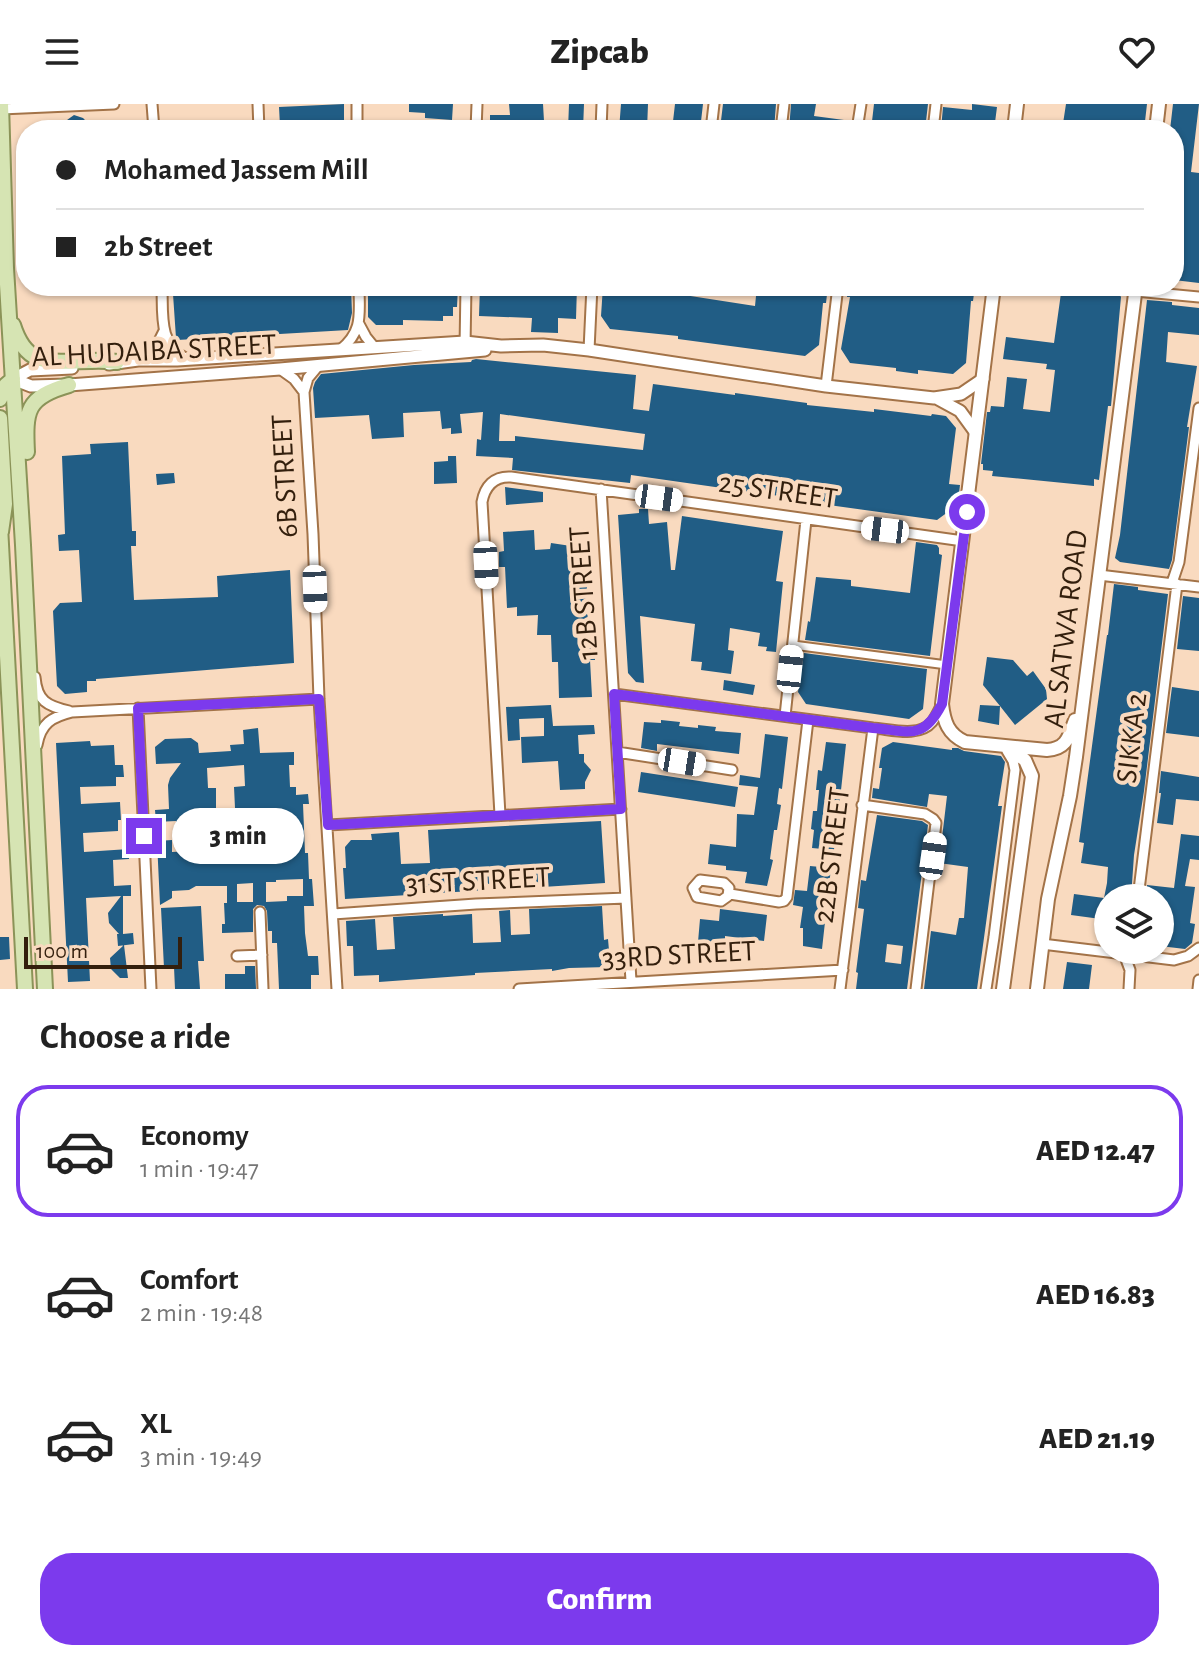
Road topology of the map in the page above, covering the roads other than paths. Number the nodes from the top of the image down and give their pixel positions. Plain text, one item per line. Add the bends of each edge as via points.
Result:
1 (114, 104) edge
2 (1, 106) edge
3 (162, 296) edge
4 (359, 296) edge
5 (466, 296) edge
6 (592, 296) edge
7 (837, 296) edge
8 (993, 296) edge
9 (1135, 296) edge
10 (8, 309) junction
11 (359, 324) junction
12 (164, 331) junction
13 (464, 346) junction
14 (375, 348) junction
15 (340, 350) junction
16 (589, 350) junction
17 (182, 359) junction
18 (138, 360) junction
19 (117, 362) junction
20 (318, 366) junction
21 (0, 368) edge
22 (280, 369) junction
23 (160, 377) junction
24 (13, 379) junction
25 (983, 379) junction
26 (69, 385) junction
27 (826, 386) junction
28 (304, 392) junction
29 (934, 398) junction
30 (0, 399) edge
31 (1199, 408) edge
32 (0, 418) edge
33 (976, 433) junction
34 (20, 487) junction
35 (601, 489) junction
36 (806, 520) junction
37 (0, 526) edge
38 (1, 532) edge
39 (963, 541) junction
40 (1099, 575) junction
41 (1174, 583) junction
42 (1199, 587) edge
43 (793, 645) junction
44 (29, 652) junction
45 (947, 665) junction
46 (614, 694) junction
47 (319, 699) junction
48 (942, 704) junction
49 (138, 708) junction
50 (1082, 711) junction
51 (72, 712) junction
52 (785, 716) junction
53 (808, 720) junction
54 (873, 728) junction
55 (1002, 745) junction
56 (617, 752) junction
57 (34, 758) junction
58 (732, 770) dead end
59 (862, 805) junction
60 (621, 809) junction
61 (500, 815) junction
62 (328, 825) junction
63 (1140, 884) edge
64 (730, 894) dead end
65 (626, 898) junction
66 (260, 912) dead end
67 (333, 914) junction
68 (1042, 944) junction
69 (1199, 948) edge
70 (1094, 949) edge
71 (262, 955) junction
72 (237, 956) dead end
73 (1174, 960) edge
74 (1128, 964) edge
75 (843, 970) junction
76 (1199, 980) edge
77 (631, 981) junction
78 (1040, 985) edge
79 (25, 989) edge
80 (45, 989) edge
81 (151, 989) edge
82 (263, 989) edge
83 (337, 989) edge
84 (519, 989) edge
85 (840, 989) edge
86 (916, 989) edge
87 (986, 989) edge
88 (1003, 989) edge
89 (1129, 989) edge
90 (1198, 989) edge

1 - 2 street
2 - 10 main road
3 - 12 street
4 - 11 street
5 - 13 street
6 - 16 street
7 - 27 street
8 - 25 main road
9 - 40 main road, AL SATWA ROAD
10 - 19 main road via 21,343 41,360
10 - 24 main road
11 - 14 street
11 - 15 street
12 - 17 street
12 - 18 street via 155,349
13 - 14 street, AL HUDAIBA STREET
13 - 16 street, AL HUDAIBA STREET
13 - 20 street, AL HUDAIBA STREET
14 - 15 street, AL HUDAIBA STREET
15 - 17 street, AL HUDAIBA STREET
16 - 27 street, AL HUDAIBA STREET
17 - 18 street, AL HUDAIBA STREET
17 - 23 street via 163,368
18 - 19 street, AL HUDAIBA STREET
19 - 24 street, AL HUDAIBA STREET via 30,370
20 - 22 street, AL HUDAIBA STREET
20 - 28 street, 6B STREET
21 - 24 main road
22 - 23 street, AL HUDAIBA STREET
22 - 28 street, 6B STREET
23 - 26 street, AL HUDAIBA STREET
24 - 26 street, AL HUDAIBA STREET via 31,386
24 - 30 main road
24 - 34 main road
25 - 29 street, AL HUDAIBA STREET via 961,394
25 - 33 main road
26 - 34 main road via 42,394 30,409 27,465
27 - 29 street, AL HUDAIBA STREET
28 - 47 street, 6B STREET
29 - 33 street, AL HUDAIBA STREET via 960,411
31 - 41 street, SIKKA 2
32 - 38 main road via 5,504
33 - 39 main road
34 - 44 main road
35 - 36 street, 25 STREET
35 - 46 street, 12B STREET
35 - 61 street, 25 STREET via 504,477 484,493
36 - 39 street, 25 STREET
36 - 43 street
37 - 38 main road
38 - 79 main road
39 - 45 main road
40 - 41 street
40 - 50 main road, AL SATWA ROAD
41 - 42 street
41 - 63 street, SIKKA 2
43 - 45 street
43 - 52 street
44 - 51 street via 42,700
44 - 57 main road
45 - 48 main road
46 - 52 street
46 - 56 street, 12B STREET
47 - 49 street
47 - 62 street, 6B STREET
48 - 54 street via 925,728
48 - 55 main road, AL SATWA ROAD via 948,730 956,737
49 - 51 street
49 - 81 street
50 - 55 main road via 1068,741 1058,748
50 - 68 main road, AL SATWA ROAD
51 - 57 street via 46,722
52 - 53 street
53 - 54 street
53 - 64 street via 787,897 781,902
54 - 59 street, 22B STREET
55 - 87 street, AL SATWA ROAD via 1015,770
55 - 88 main road, AL SATWA ROAD via 1025,760 1032,776
56 - 58 street
56 - 60 street, 12B STREET
57 - 80 main road
59 - 75 street, 22B STREET
59 - 86 street via 925,814 936,823
60 - 61 street
60 - 65 street, 12B STREET
61 - 62 street
62 - 67 street, 6B STREET
65 - 67 street, 31ST STREET
65 - 77 street, 12B STREET
66 - 71 street
67 - 83 street, 6B STREET
68 - 70 street
68 - 78 main road, AL SATWA ROAD
69 - 73 street
71 - 72 street
71 - 82 street
74 - 89 street
75 - 77 street, 33RD STREET
75 - 85 street, 22B STREET
76 - 90 street
77 - 84 street, 33RD STREET

